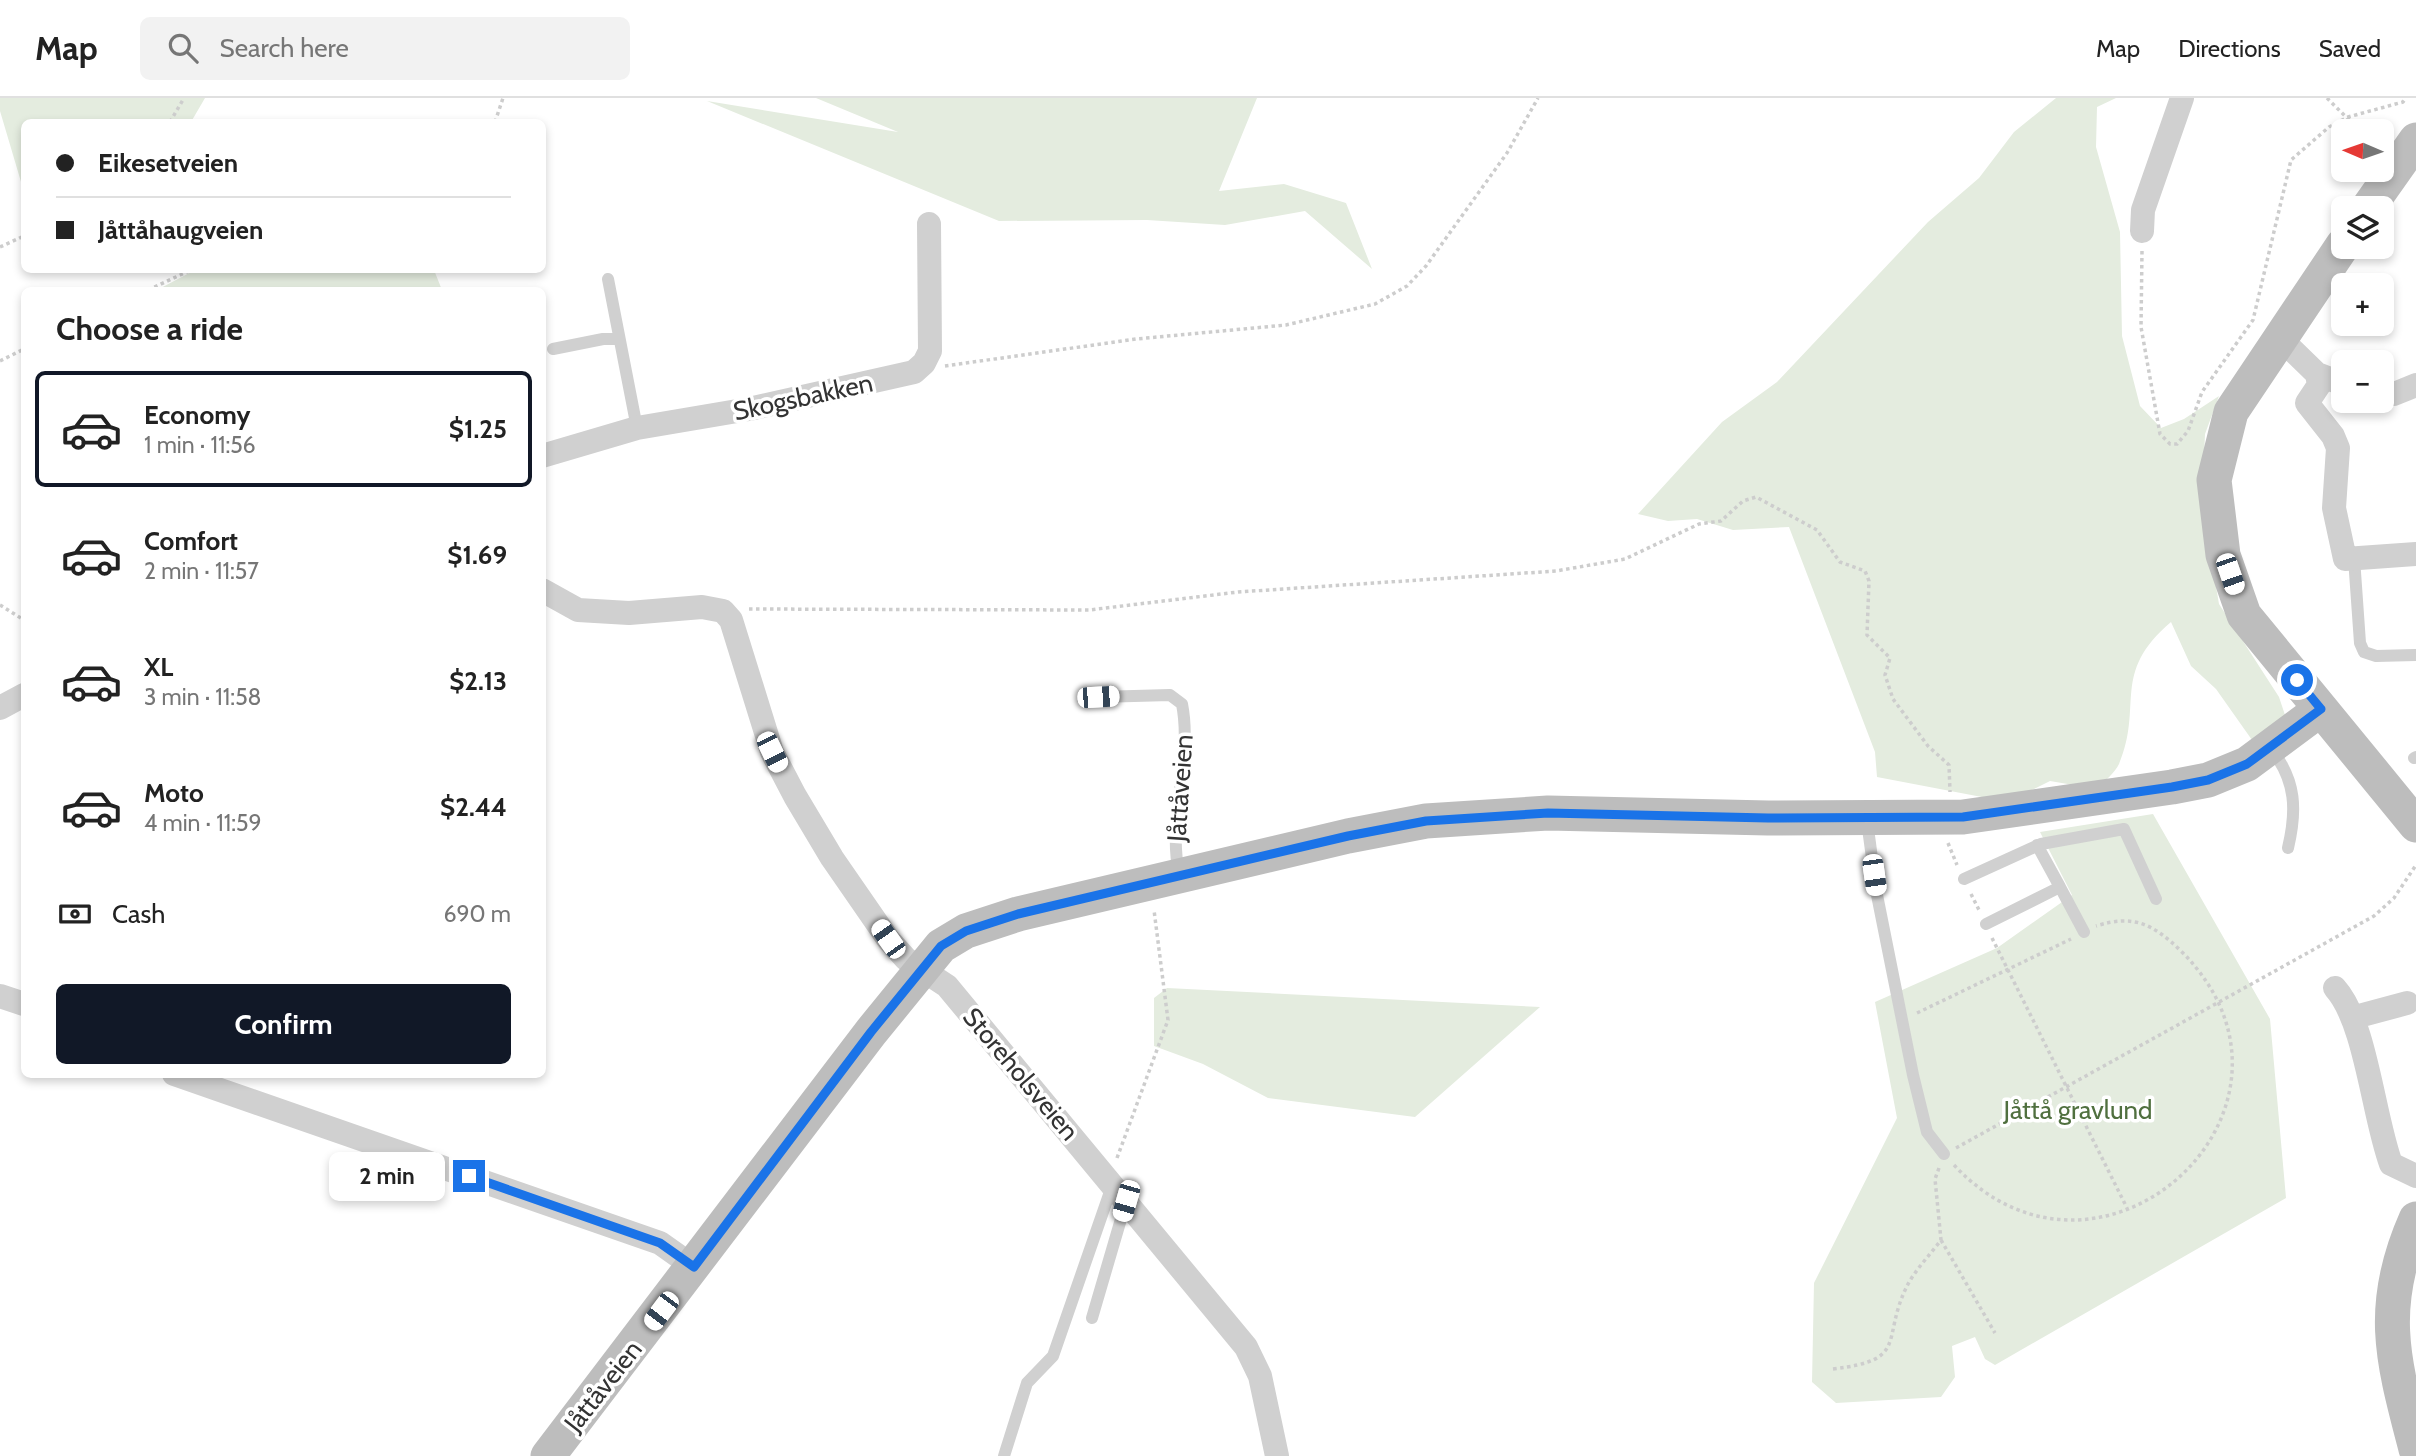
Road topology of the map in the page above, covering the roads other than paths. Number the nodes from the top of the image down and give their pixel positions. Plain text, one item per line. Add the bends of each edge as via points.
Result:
1 (2182, 98) edge
2 (2416, 140) edge
3 (2376, 196) edge
4 (929, 224) dead end
5 (2142, 231) road end
6 (2334, 259) edge
7 (608, 279) dead end
8 (2280, 338) junction
9 (620, 339) junction
10 (553, 349) dead end
11 (2316, 374) junction
12 (2331, 380) edge
13 (2416, 385) edge
14 (2394, 394) edge
15 (637, 428) junction
16 (546, 455) edge
17 (2416, 554) edge
18 (2354, 558) junction
19 (546, 592) edge
20 (2416, 655) edge
21 (21, 697) edge
22 (1098, 697) dead end
23 (0, 708) edge
24 (2321, 709) junction
25 (2271, 748) junction
26 (2412, 814) edge
27 (1866, 817) junction
28 (2037, 845) junction
29 (2288, 848) dead end
30 (1179, 876) junction
31 (1964, 879) road end
32 (2060, 887) junction
33 (2155, 899) dead end
34 (1986, 924) road end
35 (2084, 932) road end
36 (922, 970) junction
37 (2335, 988) dead end
38 (0, 996) edge
39 (21, 1003) edge
40 (2407, 1003) dead end
41 (2355, 1017) junction
42 (186, 1078) edge
43 (1944, 1154) road end
44 (2416, 1176) edge
45 (1115, 1189) junction
46 (2416, 1219) edge
47 (694, 1267) junction
48 (1092, 1318) dead end
49 (2409, 1395) edge
50 (2416, 1450) edge
51 (548, 1456) edge
52 (1003, 1456) edge
53 (1277, 1456) edge

1 - 5 street via 2143,209
2 - 3 main road
4 - 15 street, Skogsbakken via 930,351 914,372 749,409
6 - 8 main road
7 - 9 lane
8 - 11 street
8 - 24 main road via 2231,412 2214,480 2223,555 2244,615
9 - 10 lane
9 - 15 lane
11 - 12 street
11 - 18 street via 2319,385 2307,403 2337,448 2334,508 2345,559
13 - 14 street
15 - 16 street, Skogsbakken
17 - 18 street
18 - 20 lane via 2364,652
19 - 36 street via 578,610 629,613 702,607 723,611 736,631 772,752 783,774 832,858 888,939
21 - 23 street
22 - 30 lane, Jåttåveien via 1170,695 1182,704 1185,734 1175,844
24 - 25 main road, Jåttåveien
24 - 26 main road
25 - 27 main road, Jåttåveien via 2208,780 1946,826
25 - 29 lane via 2291,777 2293,828
27 - 30 main road, Jåttåveien via 1548,813 1472,817 1348,836
27 - 43 lane via 1877,895 1927,1132
28 - 31 lane
28 - 32 lane
28 - 33 lane via 2124,829
30 - 36 main road, Jåttåveien via 966,931 941,946
32 - 34 lane
32 - 35 lane
36 - 45 street, Storeholsveien via 947,986
36 - 47 main road, Jåttåveien
37 - 41 street
38 - 39 street
40 - 41 street
41 - 44 street via 2386,1152 2391,1164
42 - 47 street via 660,1243
45 - 48 lane
45 - 52 lane via 1054,1356 1027,1383
45 - 53 street, Storeholsveien via 1254,1359
46 - 49 main road via 2392,1297 2391,1342
47 - 51 main road, Jåttåveien
49 - 50 main road

